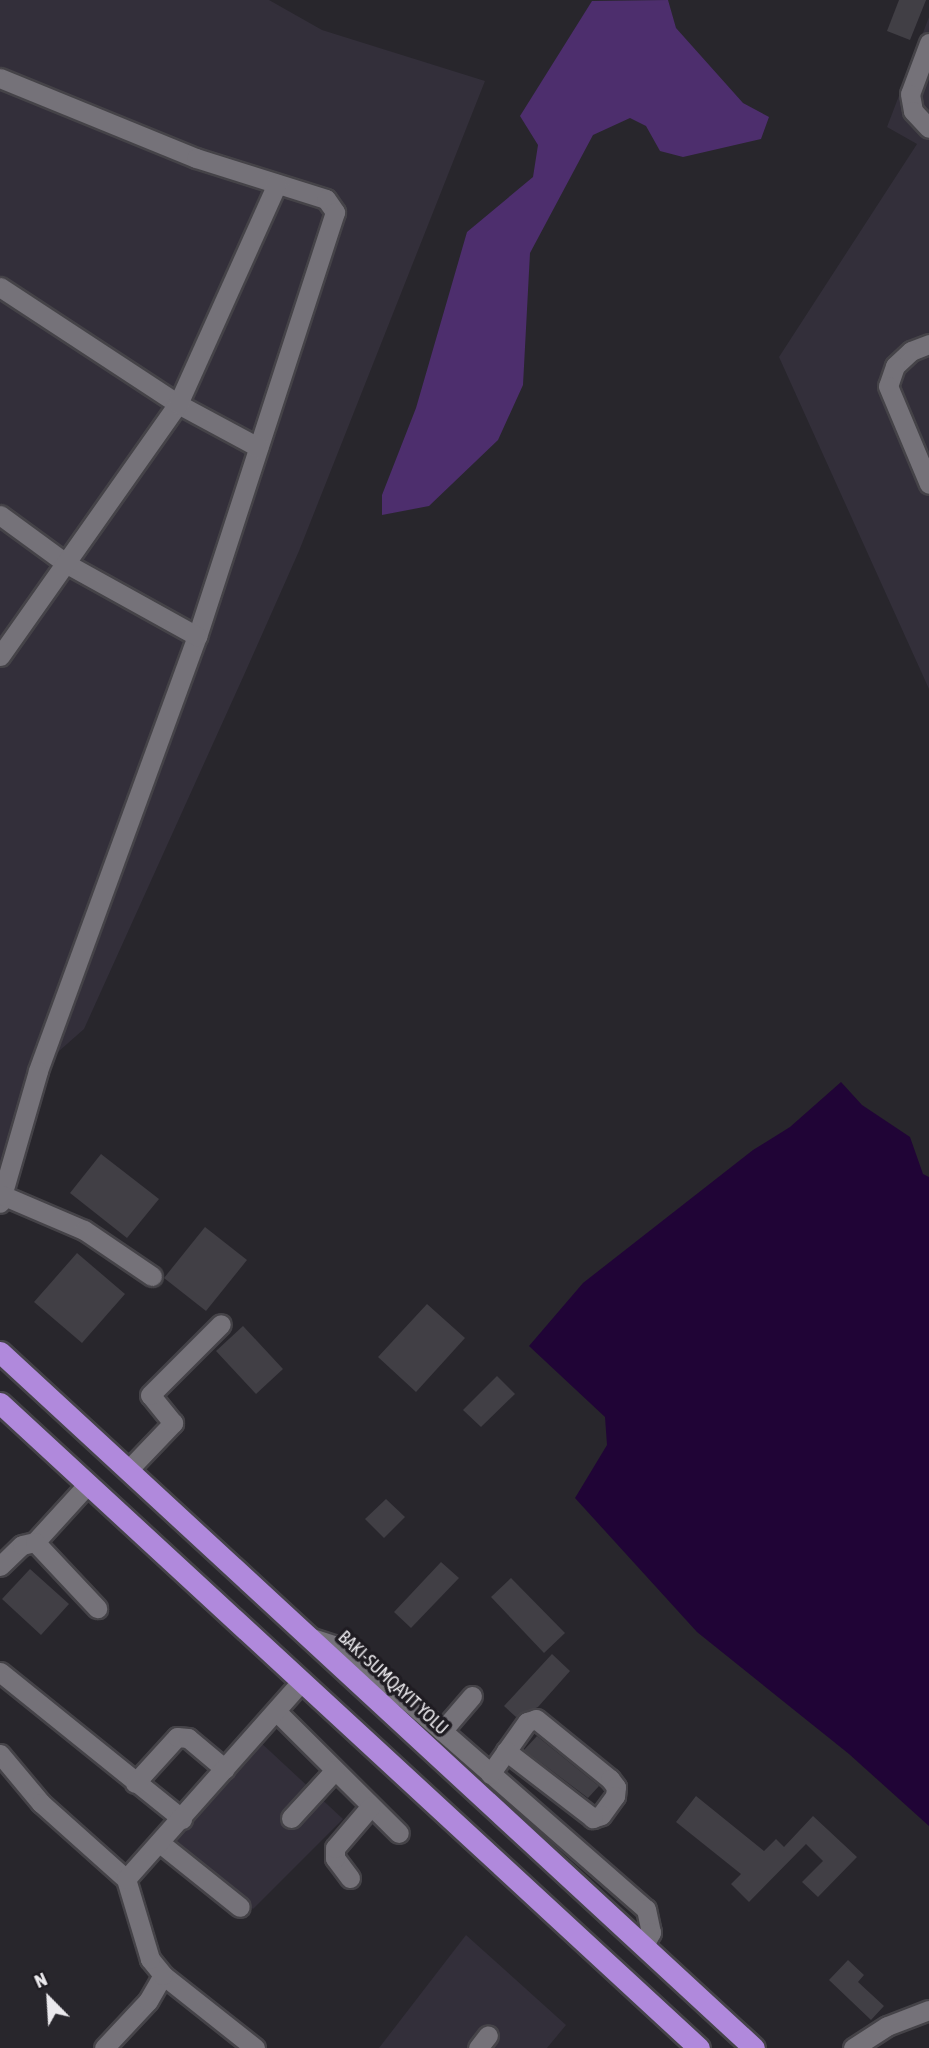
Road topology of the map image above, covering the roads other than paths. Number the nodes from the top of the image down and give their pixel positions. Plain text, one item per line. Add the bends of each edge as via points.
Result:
1 (929, 43) edge
2 (0, 78) edge
3 (929, 128) edge
4 (277, 184) junction
5 (0, 287) edge
6 (929, 344) edge
7 (178, 404) junction
8 (258, 447) junction
9 (929, 484) edge
10 (0, 515) edge
11 (67, 564) junction
12 (197, 636) junction
13 (0, 656) edge
14 (1, 1199) edge
15 (152, 1276) dead end
16 (221, 1324) dead end
17 (0, 1352) edge
18 (0, 1403) edge
19 (129, 1469) junction
20 (88, 1484) junction
21 (35, 1542) junction
22 (0, 1566) edge
23 (97, 1608) dead end
24 (312, 1638) junction
25 (0, 1672) edge
26 (302, 1681) junction
27 (472, 1696) dead end
28 (276, 1712) junction
29 (442, 1731) junction
30 (506, 1751) junction
31 (0, 1754) edge
32 (225, 1769) junction
33 (335, 1770) junction
34 (490, 1774) junction
35 (6, 1776) edge
36 (135, 1783) junction
37 (371, 1805) junction
38 (291, 1818) dead end
39 (182, 1819) junction
40 (399, 1833) dead end
41 (160, 1843) junction
42 (350, 1878) dead end
43 (126, 1880) junction
44 (240, 1907) dead end
45 (644, 1946) junction
46 (163, 1975) junction
47 (929, 2010) edge
48 (104, 2048) edge
49 (255, 2048) edge
50 (699, 2048) edge
51 (754, 2048) edge
52 (853, 2048) edge

1 - 3 lane via 910,94 913,111
2 - 4 lane via 196,158
4 - 7 lane
4 - 8 lane via 326,199 335,212
5 - 7 lane
6 - 9 lane via 895,366 888,386
7 - 8 lane
7 - 11 lane
8 - 12 lane
10 - 11 lane
11 - 12 lane
11 - 13 lane
12 - 14 lane via 38,1071
14 - 15 lane via 83,1230
16 - 19 lane via 150,1395 173,1423
17 - 19 highway
18 - 20 highway
19 - 24 highway
20 - 21 lane
20 - 26 highway
21 - 22 lane via 22,1545
21 - 23 lane
24 - 29 lane via 340,1647
24 - 45 highway
25 - 36 lane
26 - 28 lane
26 - 50 highway
27 - 29 lane
28 - 32 lane
28 - 33 lane
29 - 34 lane
30 - 30 lane via 527,1721 536,1719 610,1779 615,1796 601,1815 593,1818
30 - 34 lane
31 - 35 lane
32 - 36 lane via 188,1738 177,1737
32 - 39 lane
33 - 37 lane
33 - 38 lane
34 - 45 lane via 646,1909 651,1932
35 - 43 lane
36 - 39 lane
37 - 40 lane
37 - 42 lane via 335,1848 335,1858
39 - 41 lane
41 - 43 lane
41 - 44 lane
43 - 46 lane via 143,1941
45 - 51 highway
46 - 48 lane via 148,2001
46 - 49 lane
47 - 52 lane via 887,2026

